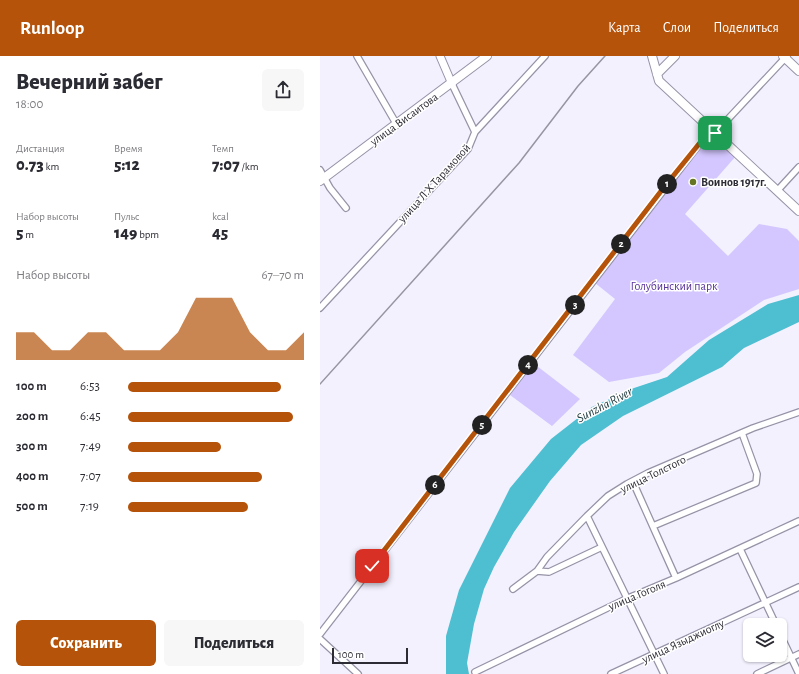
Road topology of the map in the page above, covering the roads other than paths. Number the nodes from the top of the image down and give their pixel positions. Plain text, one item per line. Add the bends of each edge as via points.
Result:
1 (357, 56) edge
2 (440, 56) edge
3 (487, 56) edge
4 (544, 56) edge
5 (652, 56) edge
6 (675, 56) edge
7 (785, 57) edge
8 (799, 71) edge
9 (657, 74) junction
10 (452, 84) junction
11 (397, 124) junction
12 (713, 131) junction
13 (475, 132) junction
14 (799, 167) edge
15 (320, 170) edge
16 (322, 179) edge
17 (777, 191) junction
18 (346, 208) dead end
19 (799, 211) edge
20 (320, 308) edge
21 (799, 412) edge
22 (742, 433) junction
23 (633, 482) junction
24 (587, 516) junction
25 (799, 521) edge
26 (653, 526) junction
27 (602, 547) junction
28 (740, 549) junction
29 (537, 571) junction
30 (676, 578) junction
31 (799, 587) edge
32 (513, 589) dead end
33 (626, 599) junction
34 (765, 602) junction
35 (773, 618) edge
36 (320, 634) edge
37 (320, 639) edge
38 (787, 649) edge
39 (655, 654) junction
40 (799, 654) edge
41 (791, 658) junction
42 (475, 672) dead end
43 (358, 674) edge
44 (611, 674) edge
45 (664, 674) edge
46 (757, 674) edge
47 (799, 674) edge

1 - 11 street
2 - 10 street
3 - 10 main road, улица Висаитова
4 - 13 street, улица Л.Х.Тарамовой
5 - 9 main road
6 - 9 main road
7 - 8 main road
7 - 12 street
9 - 12 main road via 659,81
10 - 11 main road, улица Висаитова
10 - 13 street
11 - 16 main road, улица Висаитова
12 - 17 main road
12 - 36 street
13 - 20 street, улица Л.Х.Тарамовой via 468,149
14 - 17 street
15 - 16 street
16 - 18 street
17 - 19 main road
21 - 22 street, улица Толстого
22 - 23 street, улица Толстого via 648,473
22 - 26 street via 756,474 756,483
23 - 24 street, улица Толстого via 608,496
23 - 26 street
24 - 27 street
24 - 29 street, улица Толстого via 547,557
25 - 28 street, улица Гоголя
26 - 30 street
27 - 29 street via 549,572
27 - 33 street
28 - 30 street, улица Гоголя
28 - 34 street
29 - 32 street, улица Толстого
30 - 33 street, улица Гоголя
31 - 34 street, улица Языджиоглу
33 - 39 street
33 - 42 street, улица Гоголя
34 - 35 street
34 - 39 street, улица Языджиоглу
37 - 43 street
38 - 41 street
39 - 44 street, улица Языджиоглу
39 - 45 street
40 - 41 street
41 - 46 street
41 - 47 street

